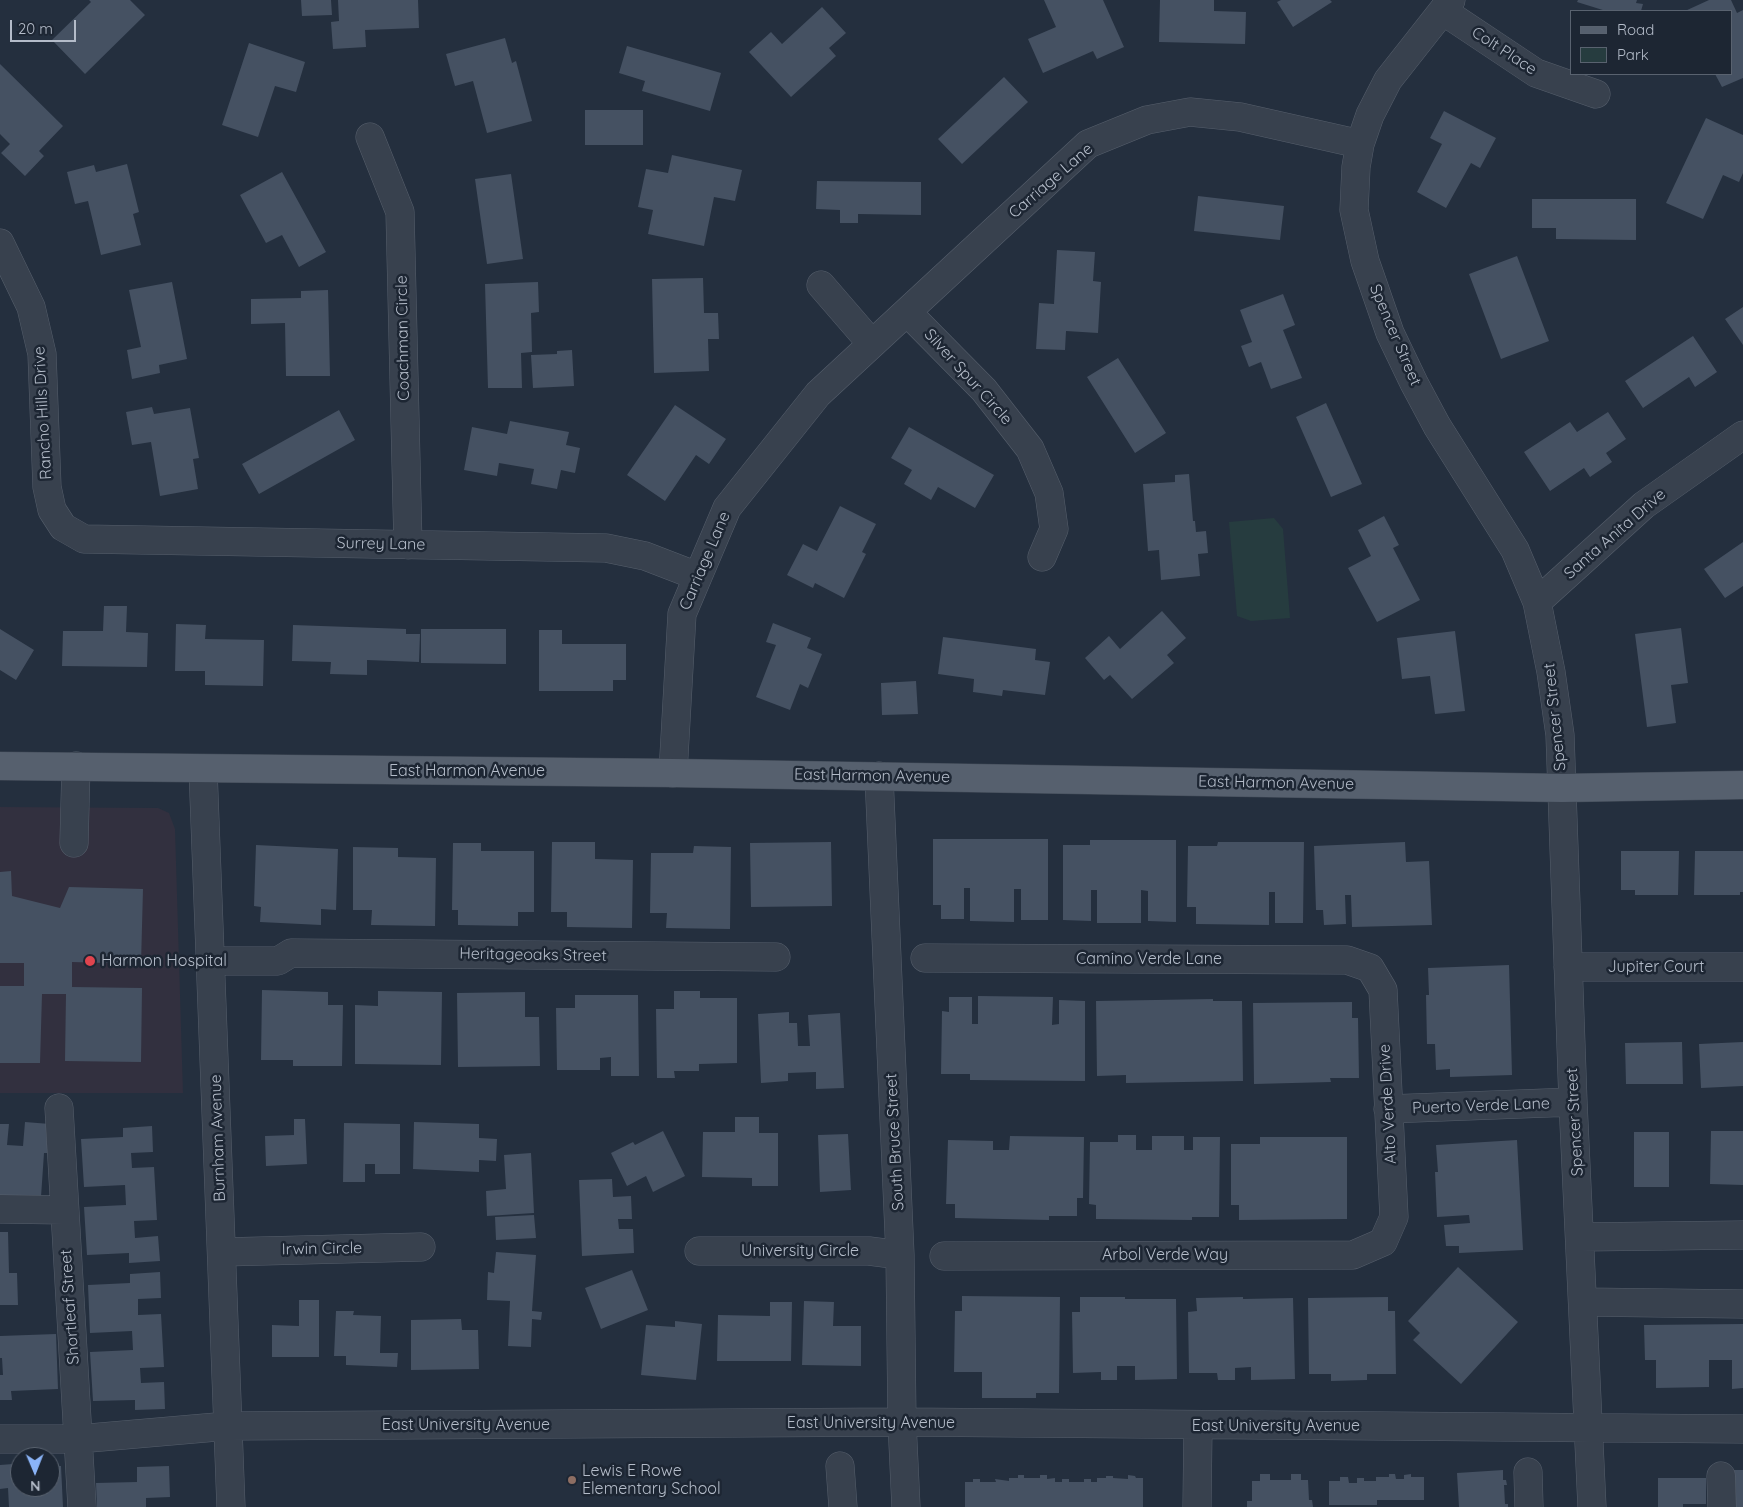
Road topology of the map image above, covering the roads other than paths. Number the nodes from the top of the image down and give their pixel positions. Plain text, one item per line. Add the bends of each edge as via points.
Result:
1 (1447, 5) edge
2 (1596, 94) dead end
3 (370, 137) dead end
4 (1360, 144) junction
5 (0, 242) edge
6 (821, 285) dead end
7 (907, 312) junction
8 (872, 344) junction
9 (1743, 434) edge
10 (63, 527) joint
11 (408, 545) junction
12 (1042, 556) dead end
13 (697, 576) junction
14 (1538, 602) junction
15 (0, 766) edge
16 (76, 766) junction
17 (203, 769) junction
18 (673, 773) junction
19 (879, 776) junction
20 (1743, 785) edge
21 (1562, 788) junction
22 (74, 843) dead end
23 (210, 952) junction
24 (776, 958) dead end
25 (925, 958) dead end
26 (1568, 967) junction
27 (1743, 967) edge
28 (1370, 968) joint
29 (1573, 1102) junction
30 (59, 1108) dead end
31 (1388, 1109) junction
32 (0, 1209) edge
33 (64, 1210) junction
34 (1743, 1235) edge
35 (1581, 1237) junction
36 (1383, 1242) joint
37 (421, 1247) dead end
38 (699, 1251) dead end
39 (222, 1252) junction
40 (900, 1255) junction
41 (944, 1256) dead end
42 (1583, 1302) junction
43 (1743, 1304) edge
44 (902, 1422) junction
45 (228, 1426) junction
46 (1198, 1426) junction
47 (1589, 1429) junction
48 (1743, 1429) edge
49 (78, 1438) junction
50 (0, 1439) edge
51 (840, 1466) dead end
52 (1528, 1472) dead end
53 (1721, 1476) dead end
54 (82, 1507) edge
55 (231, 1507) edge
56 (843, 1507) edge
57 (906, 1507) edge
58 (1198, 1507) edge
59 (1529, 1507) edge
60 (1592, 1507) edge
61 (1722, 1507) edge

1 - 2 street, Colt Place via 1536,73
1 - 4 street, Spencer Street via 1388,80
3 - 11 street, Coachman Circle via 400,212
4 - 7 street, Carriage Lane via 1240,117 1190,112 1147,120 1088,144
4 - 14 street, Spencer Street via 1354,190 1357,230 1390,333 1437,426 1515,550
5 - 10 street, Rancho Hills Drive via 31,307 42,354 47,487 52,510
6 - 8 street
7 - 8 street, Carriage Lane
7 - 12 street, Silver Spur Circle via 984,390 1030,449 1049,493 1054,529
8 - 13 street, Carriage Lane via 818,394 727,508
9 - 14 street, Santa Anita Drive via 1644,505
10 - 11 street, Surrey Lane via 84,539
11 - 13 street, Surrey Lane via 606,548 645,556
13 - 18 street, Carriage Lane via 682,614
14 - 21 street, Spencer Street via 1560,735
15 - 16 main road, East Harmon Avenue
16 - 17 main road, East Harmon Avenue
16 - 22 street
17 - 18 main road, East Harmon Avenue
17 - 23 street, Burnham Avenue
18 - 19 main road, East Harmon Avenue
19 - 21 main road, East Harmon Avenue
19 - 40 street, South Bruce Street
20 - 21 main road, East Harmon Avenue
21 - 26 street, Spencer Street
23 - 24 street, Heritageoaks Street via 278,961 291,953
23 - 39 street, Burnham Avenue
25 - 28 street, Camino Verde Lane via 1347,960
26 - 27 street, Jupiter Court
26 - 29 street, Spencer Street
28 - 31 street, Alto Verde Drive via 1382,990
29 - 31 street, Puerto Verde Lane
29 - 35 street, Spencer Street
30 - 33 street, Shortleaf Street
31 - 36 street, Alto Verde Drive via 1394,1217
32 - 33 street
33 - 49 street, Shortleaf Street
34 - 35 street
35 - 42 street, Spencer Street
36 - 41 street, Arbol Verde Way via 1353,1255
37 - 39 street, Irwin Circle
38 - 40 street, University Circle via 870,1251
39 - 45 street, Burnham Avenue
40 - 44 street, South Bruce Street
42 - 43 street
42 - 47 street, Spencer Street
44 - 45 street, East University Avenue
44 - 46 street, East University Avenue
44 - 57 street, South Bruce Street
45 - 49 street, East University Avenue
45 - 55 street, Burnham Avenue
46 - 47 street, East University Avenue
46 - 58 street
47 - 48 street, East University Avenue
47 - 60 street, Spencer Street
49 - 50 street, East University Avenue
49 - 54 street, Shortleaf Street
51 - 56 street
52 - 59 street
53 - 61 street

